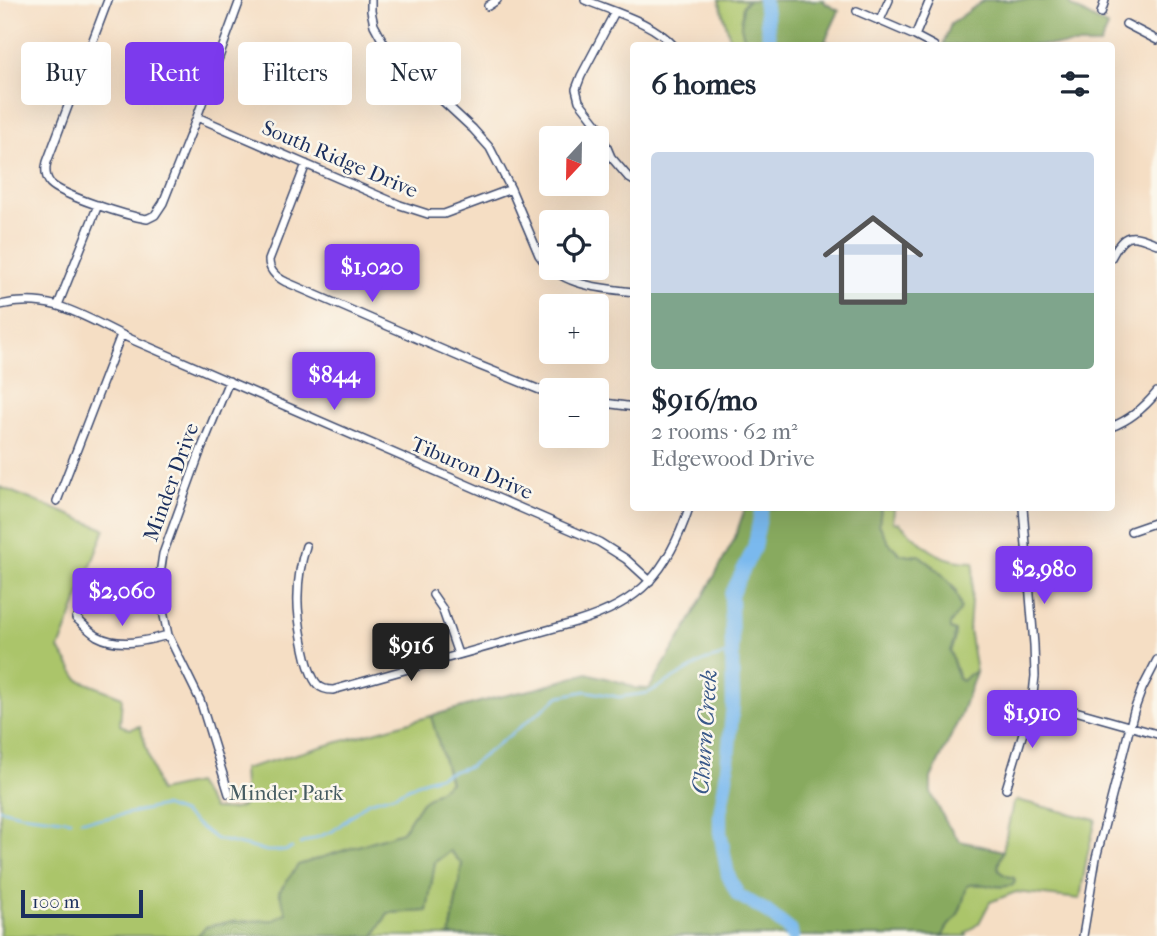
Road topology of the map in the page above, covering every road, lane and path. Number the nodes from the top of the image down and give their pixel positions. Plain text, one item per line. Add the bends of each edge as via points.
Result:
1 (98, 0) edge
2 (240, 0) edge
3 (371, 0) edge
4 (497, 0) edge
5 (585, 0) edge
6 (889, 0) edge
7 (929, 0) edge
8 (1105, 0) edge
9 (107, 2) edge
10 (488, 6) dead end
11 (857, 10) dead end
12 (615, 12) junction
13 (1101, 13) dead end
14 (880, 20) junction
15 (1126, 24) dead end
16 (915, 36) junction
17 (1156, 36) edge
18 (670, 42) edge
19 (926, 42) edge
20 (197, 117) junction
21 (306, 164) junction
22 (630, 178) edge
23 (511, 189) junction
24 (98, 205) junction
25 (1157, 244) edge
26 (1115, 251) edge
27 (630, 291) edge
28 (0, 305) edge
29 (58, 305) junction
30 (121, 335) junction
31 (229, 382) junction
32 (539, 390) edge
33 (1157, 393) edge
34 (609, 404) edge
35 (630, 406) edge
36 (1115, 425) edge
37 (57, 500) dead end
38 (688, 511) edge
39 (1023, 511) edge
40 (1157, 522) edge
41 (1131, 531) dead end
42 (306, 546) dead end
43 (650, 581) junction
44 (433, 596) dead end
45 (75, 618) dead end
46 (168, 635) junction
47 (458, 654) junction
48 (1157, 660) edge
49 (1032, 703) junction
50 (1130, 727) junction
51 (1157, 734) edge
52 (1006, 789) dead end
53 (229, 794) dead end
54 (1083, 936) edge

1 - 9 street
2 - 20 street
3 - 23 street via 374,25 384,44 485,141
4 - 10 street
5 - 12 street
6 - 14 street
7 - 16 street
8 - 13 street
9 - 24 street via 45,169 54,187
11 - 14 street
12 - 18 street via 652,28
12 - 22 street via 581,76 576,95 597,124 611,157
14 - 16 street
15 - 17 street
16 - 19 street
20 - 21 street, South Ridge Drive
20 - 24 street via 156,215 143,219
21 - 23 street, South Ridge Drive via 428,214 450,213
21 - 32 street via 269,260 274,274
23 - 27 street via 539,255 550,268 580,284
24 - 29 street
25 - 26 street via 1130,236
28 - 29 street, Tiburon Drive via 33,301
29 - 30 street, Tiburon Drive
30 - 31 street, Tiburon Drive
30 - 37 street
31 - 43 street, Tiburon Drive via 599,542
31 - 46 street, Minder Drive via 163,554 159,581
33 - 36 street via 1133,416
34 - 35 street
38 - 43 street via 672,550
39 - 49 street via 1035,664
40 - 41 street
42 - 47 street via 299,577 299,612 309,666 321,687 340,689
43 - 47 street via 599,615
44 - 47 street via 442,608
45 - 46 street via 97,636 113,641
46 - 53 street, Minder Drive via 200,700
48 - 50 street
49 - 50 street
49 - 52 street
50 - 51 street
50 - 54 street via 1096,858

